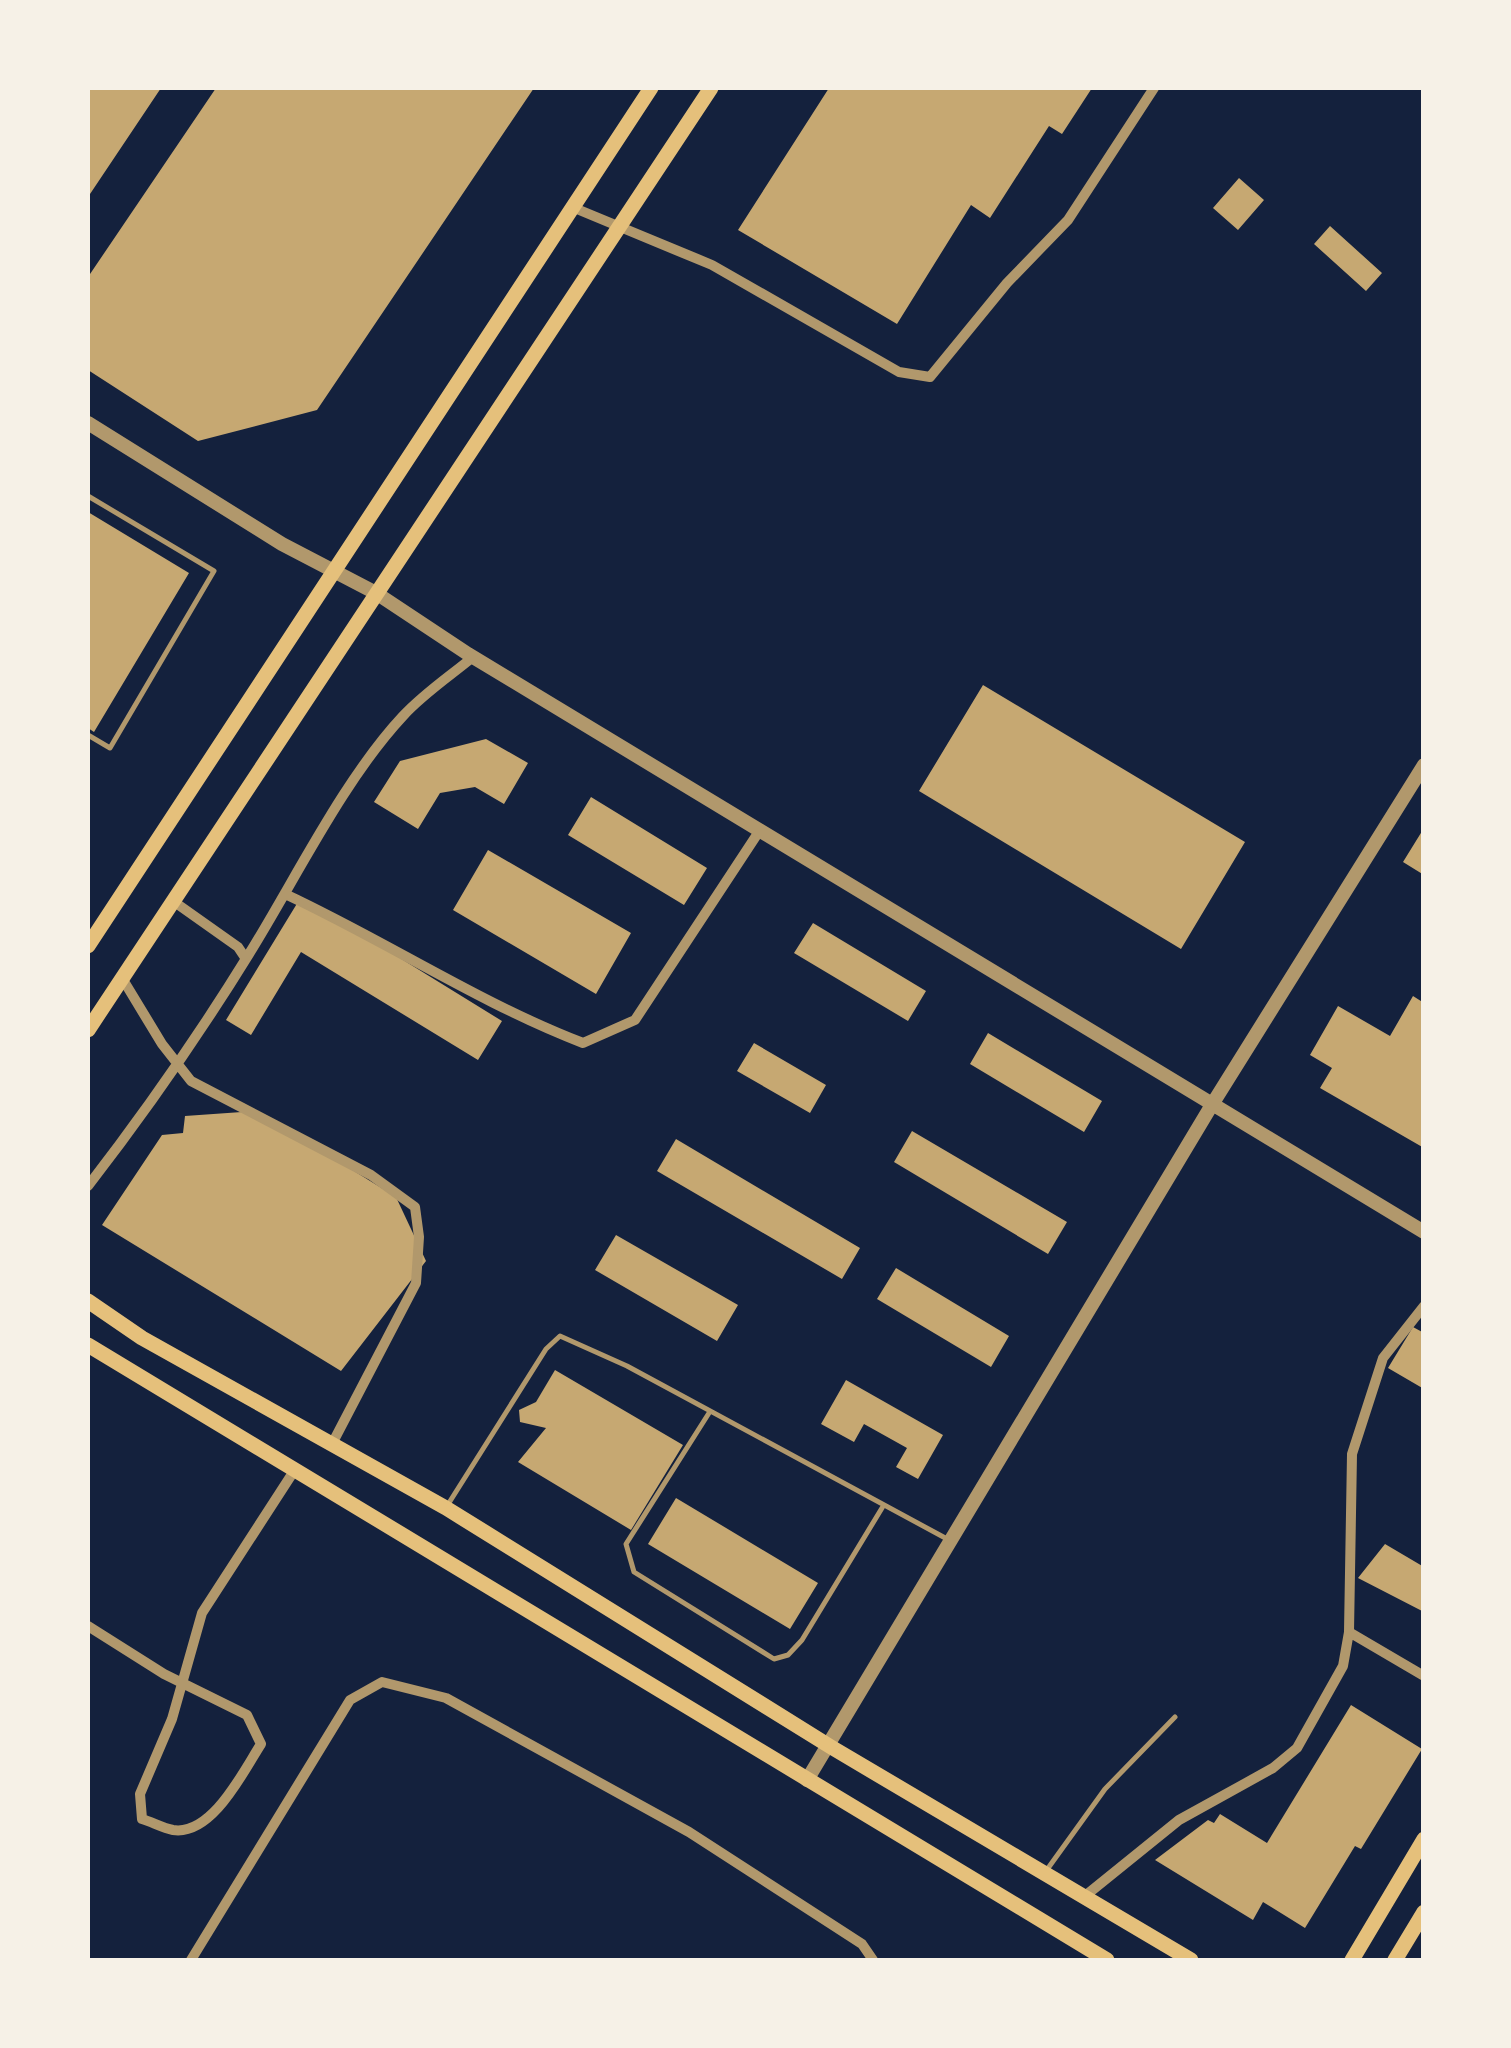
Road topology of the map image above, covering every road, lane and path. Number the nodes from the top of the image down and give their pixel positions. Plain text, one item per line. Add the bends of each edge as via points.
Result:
1 (651, 88) edge
2 (711, 88) edge
3 (1154, 88) edge
4 (572, 208) junction
5 (619, 226) junction
6 (88, 423) edge
7 (88, 496) edge
8 (334, 570) junction
9 (376, 593) junction
10 (473, 657) junction
11 (88, 734) edge
12 (1424, 765) edge
13 (760, 830) junction
14 (285, 894) junction
15 (173, 901) junction
16 (93, 927) edge
17 (88, 946) edge
18 (246, 960) junction
19 (122, 978) junction
20 (88, 1030) edge
21 (178, 1065) junction
22 (1213, 1103) junction
23 (88, 1186) edge
24 (1424, 1232) edge
25 (88, 1301) edge
26 (1424, 1306) edge
27 (88, 1345) edge
28 (710, 1413) junction
29 (332, 1444) junction
30 (294, 1471) junction
31 (446, 1508) junction
32 (882, 1508) junction
33 (951, 1541) junction
34 (88, 1626) edge
35 (1349, 1632) junction
36 (1424, 1676) edge
37 (179, 1682) junction
38 (1174, 1718) dead end
39 (831, 1747) junction
40 (808, 1780) junction
41 (1424, 1839) edge
42 (1045, 1874) junction
43 (1085, 1896) junction
44 (1424, 1912) edge
45 (191, 1960) edge
46 (873, 1960) edge
47 (1106, 1960) edge
48 (1192, 1960) edge
49 (1352, 1960) edge
50 (1395, 1960) edge

1 - 4 main road
2 - 5 main road
3 - 5 street via 1068,220 930,377 899,372 712,265
4 - 5 street
4 - 8 main road
5 - 9 main road
6 - 8 street
7 - 11 lane via 214,571 110,748
8 - 9 street
8 - 16 main road
9 - 10 street
9 - 15 main road
10 - 13 street
10 - 14 street via 402,716
12 - 22 street
13 - 14 street via 635,1020 583,1043 510,1015 365,931
13 - 22 street
14 - 18 street
15 - 18 street via 238,947
15 - 19 main road
16 - 17 main road
18 - 21 street
19 - 20 main road
19 - 21 street
21 - 23 street
21 - 29 street via 191,1081 371,1175 415,1207 416,1282
22 - 24 street
22 - 33 street
25 - 29 main road
26 - 35 street via 1383,1358 1352,1454
27 - 30 main road
28 - 31 lane via 560,1336
28 - 32 lane
28 - 32 lane via 626,1544 628,1559 634,1572 774,1658 802,1640
29 - 31 main road
30 - 37 street via 202,1614
30 - 40 main road
31 - 39 main road
32 - 33 lane
33 - 39 street
34 - 37 street
35 - 36 street
35 - 43 street via 1343,1666 1297,1748 1274,1768 1179,1820
37 - 37 street via 172,1719 140,1794 142,1819 173,1830 194,1828 216,1808 261,1744 247,1715
38 - 42 lane via 1104,1789
39 - 40 street
39 - 42 main road
40 - 47 main road
41 - 49 main road
42 - 43 main road
43 - 48 main road
44 - 50 main road
45 - 46 street via 350,1700 382,1682 446,1698 689,1832 862,1944

